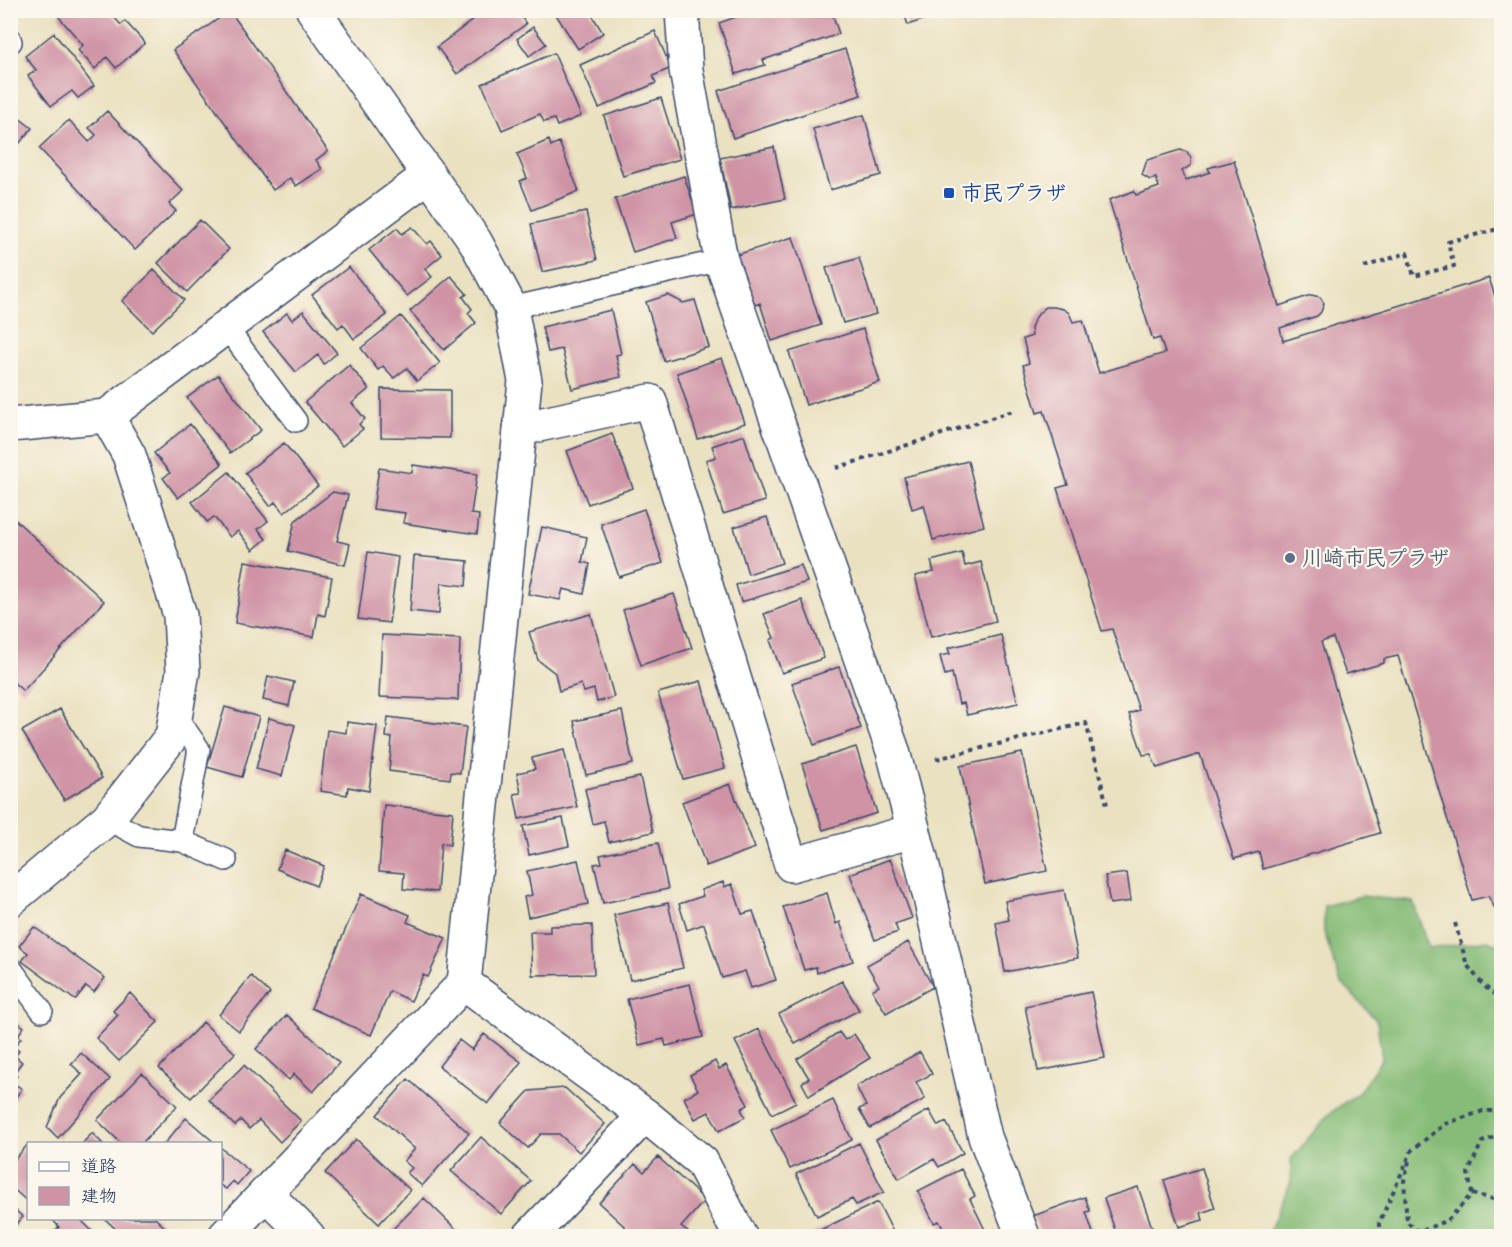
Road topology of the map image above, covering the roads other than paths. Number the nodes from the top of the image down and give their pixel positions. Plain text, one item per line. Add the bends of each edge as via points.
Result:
1 (313, 10) edge
2 (682, 10) edge
3 (429, 175) junction
4 (720, 260) junction
5 (511, 308) junction
6 (226, 327) junction
7 (107, 416) junction
8 (296, 421) dead end
9 (10, 425) edge
10 (520, 429) junction
11 (176, 716) junction
12 (108, 819) junction
13 (913, 831) junction
14 (182, 841) junction
15 (226, 860) dead end
16 (10, 900) edge
17 (10, 967) edge
18 (464, 983) junction
19 (42, 1011) dead end
20 (645, 1115) junction
21 (266, 1194) junction
22 (225, 1236) edge
23 (308, 1236) edge
24 (530, 1236) edge
25 (740, 1236) edge
26 (1023, 1236) edge

1 - 3 street
2 - 4 street via 686,70
3 - 5 street via 475,241
3 - 6 street
4 - 5 lane
4 - 13 street via 889,739
5 - 10 street via 525,381
6 - 7 street
6 - 8 lane
7 - 9 street
7 - 11 street via 129,455 180,615 183,671
10 - 13 street via 650,401 791,865
10 - 18 street
11 - 12 street via 172,736
11 - 14 lane via 199,749
12 - 14 lane via 139,836
12 - 16 street
13 - 26 street via 985,1137
14 - 15 lane
17 - 19 lane
18 - 20 street
18 - 21 street
20 - 24 street
20 - 25 street via 702,1162
21 - 22 street
21 - 23 street

